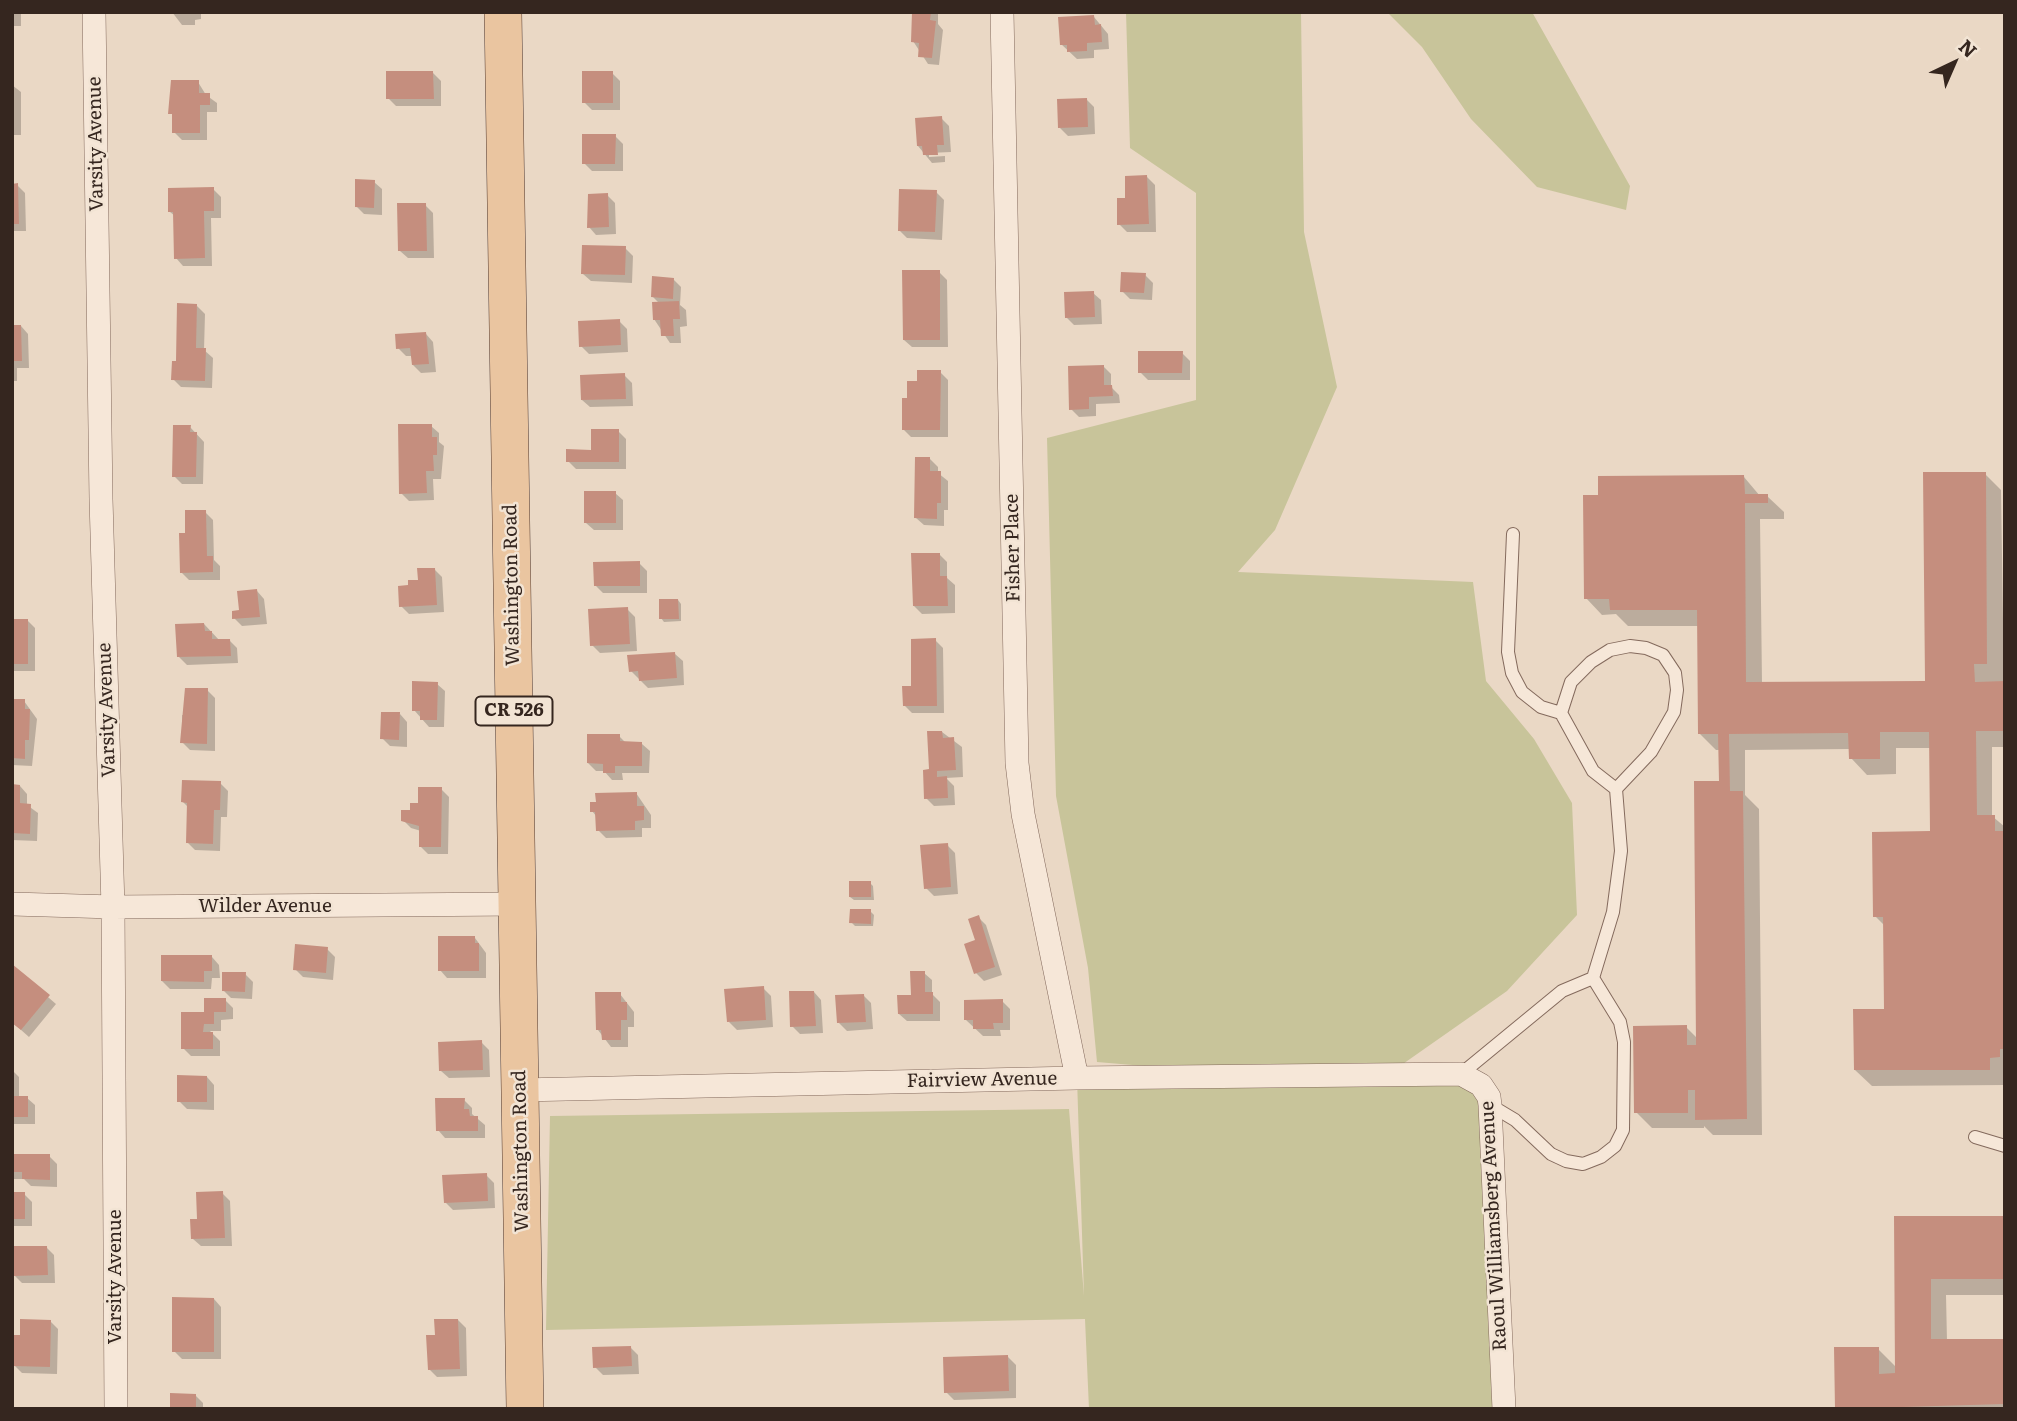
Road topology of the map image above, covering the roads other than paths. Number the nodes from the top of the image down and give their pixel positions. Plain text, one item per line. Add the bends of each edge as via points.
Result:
1 (94, 12) edge
2 (503, 12) edge
3 (1002, 12) edge
4 (1513, 534) dead end
5 (1561, 713) junction
6 (1616, 789) junction
7 (12, 904) edge
8 (517, 904) junction
9 (113, 907) junction
10 (1593, 978) junction
11 (1452, 1073) junction
12 (1077, 1078) junction
13 (520, 1090) junction
14 (1490, 1105) junction
15 (1975, 1137) dead end
16 (2005, 1146) edge
17 (116, 1409) edge
18 (525, 1409) edge
19 (1504, 1409) edge

1 - 9 street, Varsity Avenue
2 - 8 main road, Washington Road / CR 526
3 - 12 street, Fisher Place via 1017,763 1023,814
4 - 5 lane via 1508,652 1512,673 1522,692 1541,707
5 - 6 lane via 1593,771
5 - 6 lane via 1571,682 1610,650 1630,646 1663,655 1675,673 1674,712 1651,752
6 - 10 lane via 1621,851 1613,912
7 - 9 street, Wilder Avenue
8 - 9 street, Wilder Avenue
8 - 13 main road, Washington Road / CR 526
9 - 17 street, Varsity Avenue
10 - 11 lane via 1562,991
10 - 14 lane via 1620,1022 1624,1042 1623,1130 1615,1146 1583,1164 1566,1161
11 - 12 street, Fairview Avenue
11 - 14 street, Raoul Williamsberg Avenue via 1480,1085
12 - 13 street, Fairview Avenue
13 - 18 main road, Washington Road / CR 526
14 - 19 street, Raoul Williamsberg Avenue
15 - 16 lane

